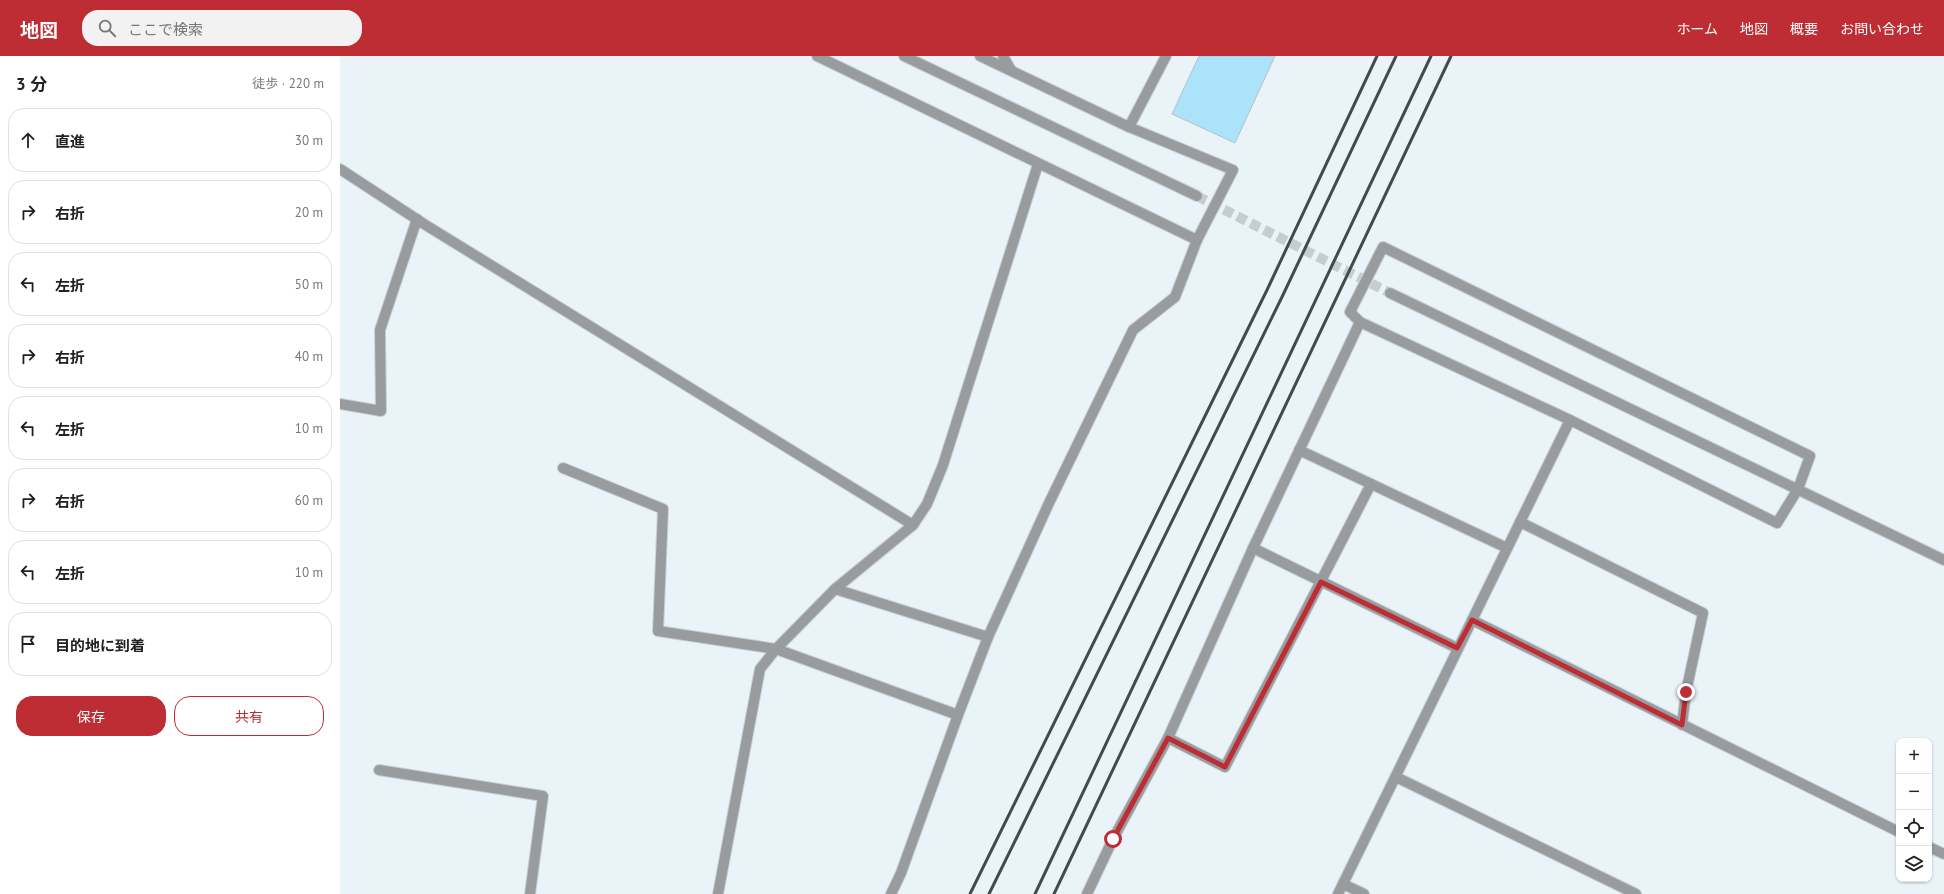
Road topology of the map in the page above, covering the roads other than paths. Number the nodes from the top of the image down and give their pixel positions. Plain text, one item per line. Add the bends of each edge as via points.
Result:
1 (817, 56) edge
2 (904, 56) edge
3 (980, 56) edge
4 (1003, 56) edge
5 (1166, 56) edge
6 (1011, 70) junction
7 (1129, 127) junction
8 (1038, 164) junction
9 (340, 169) edge
10 (1197, 196) tunnel mouth
11 (417, 219) junction
12 (1197, 240) junction
13 (1390, 293) tunnel mouth
14 (1360, 322) junction
15 (340, 404) edge
16 (1570, 420) junction
17 (1299, 450) junction
18 (563, 468) dead end
19 (1372, 484) junction
20 (1798, 490) junction
21 (1520, 522) junction
22 (913, 525) junction
23 (1253, 548) junction
24 (1507, 548) junction
25 (1944, 560) edge
26 (1321, 582) junction
27 (835, 589) junction
28 (1472, 620) junction
29 (988, 637) junction
30 (1457, 648) junction
31 (776, 649) junction
32 (958, 715) junction
33 (1682, 725) junction
34 (1168, 738) junction
35 (379, 770) dead end
36 (1396, 777) junction
37 (1896, 831) edge
38 (1932, 848) edge
39 (1944, 854) edge
40 (1343, 884) junction
41 (530, 894) edge
42 (718, 894) edge
43 (891, 894) edge
44 (1087, 894) edge
45 (1338, 894) edge
46 (1364, 894) edge
47 (1636, 894) edge

1 - 8 street
2 - 10 street
3 - 6 street
4 - 6 street
5 - 7 street
6 - 7 street
7 - 12 street via 1233,170
8 - 12 street
8 - 22 street via 943,465 927,504
9 - 11 street
11 - 15 street via 380,330 381,411
11 - 22 street
12 - 29 street via 1175,297 1133,330 1049,502
13 - 20 street
14 - 16 street
14 - 17 street
14 - 20 street via 1350,312 1383,247 1810,456
16 - 20 street via 1777,523
16 - 21 street
17 - 19 street
17 - 23 street
18 - 31 street via 663,509 658,630
19 - 24 street
19 - 26 street
20 - 25 street
21 - 24 street
21 - 33 street via 1702,613
22 - 27 street
23 - 26 street
23 - 34 street
24 - 28 street
26 - 30 street
26 - 34 street via 1225,767
27 - 29 street
27 - 31 street
28 - 30 street
28 - 33 street
29 - 32 street
30 - 36 street
31 - 32 street
31 - 42 street via 760,669
32 - 43 street via 901,873
33 - 37 street
34 - 44 street via 1113,839
35 - 41 street via 543,796
36 - 40 street
36 - 47 street
38 - 39 street
40 - 45 street
40 - 46 street

